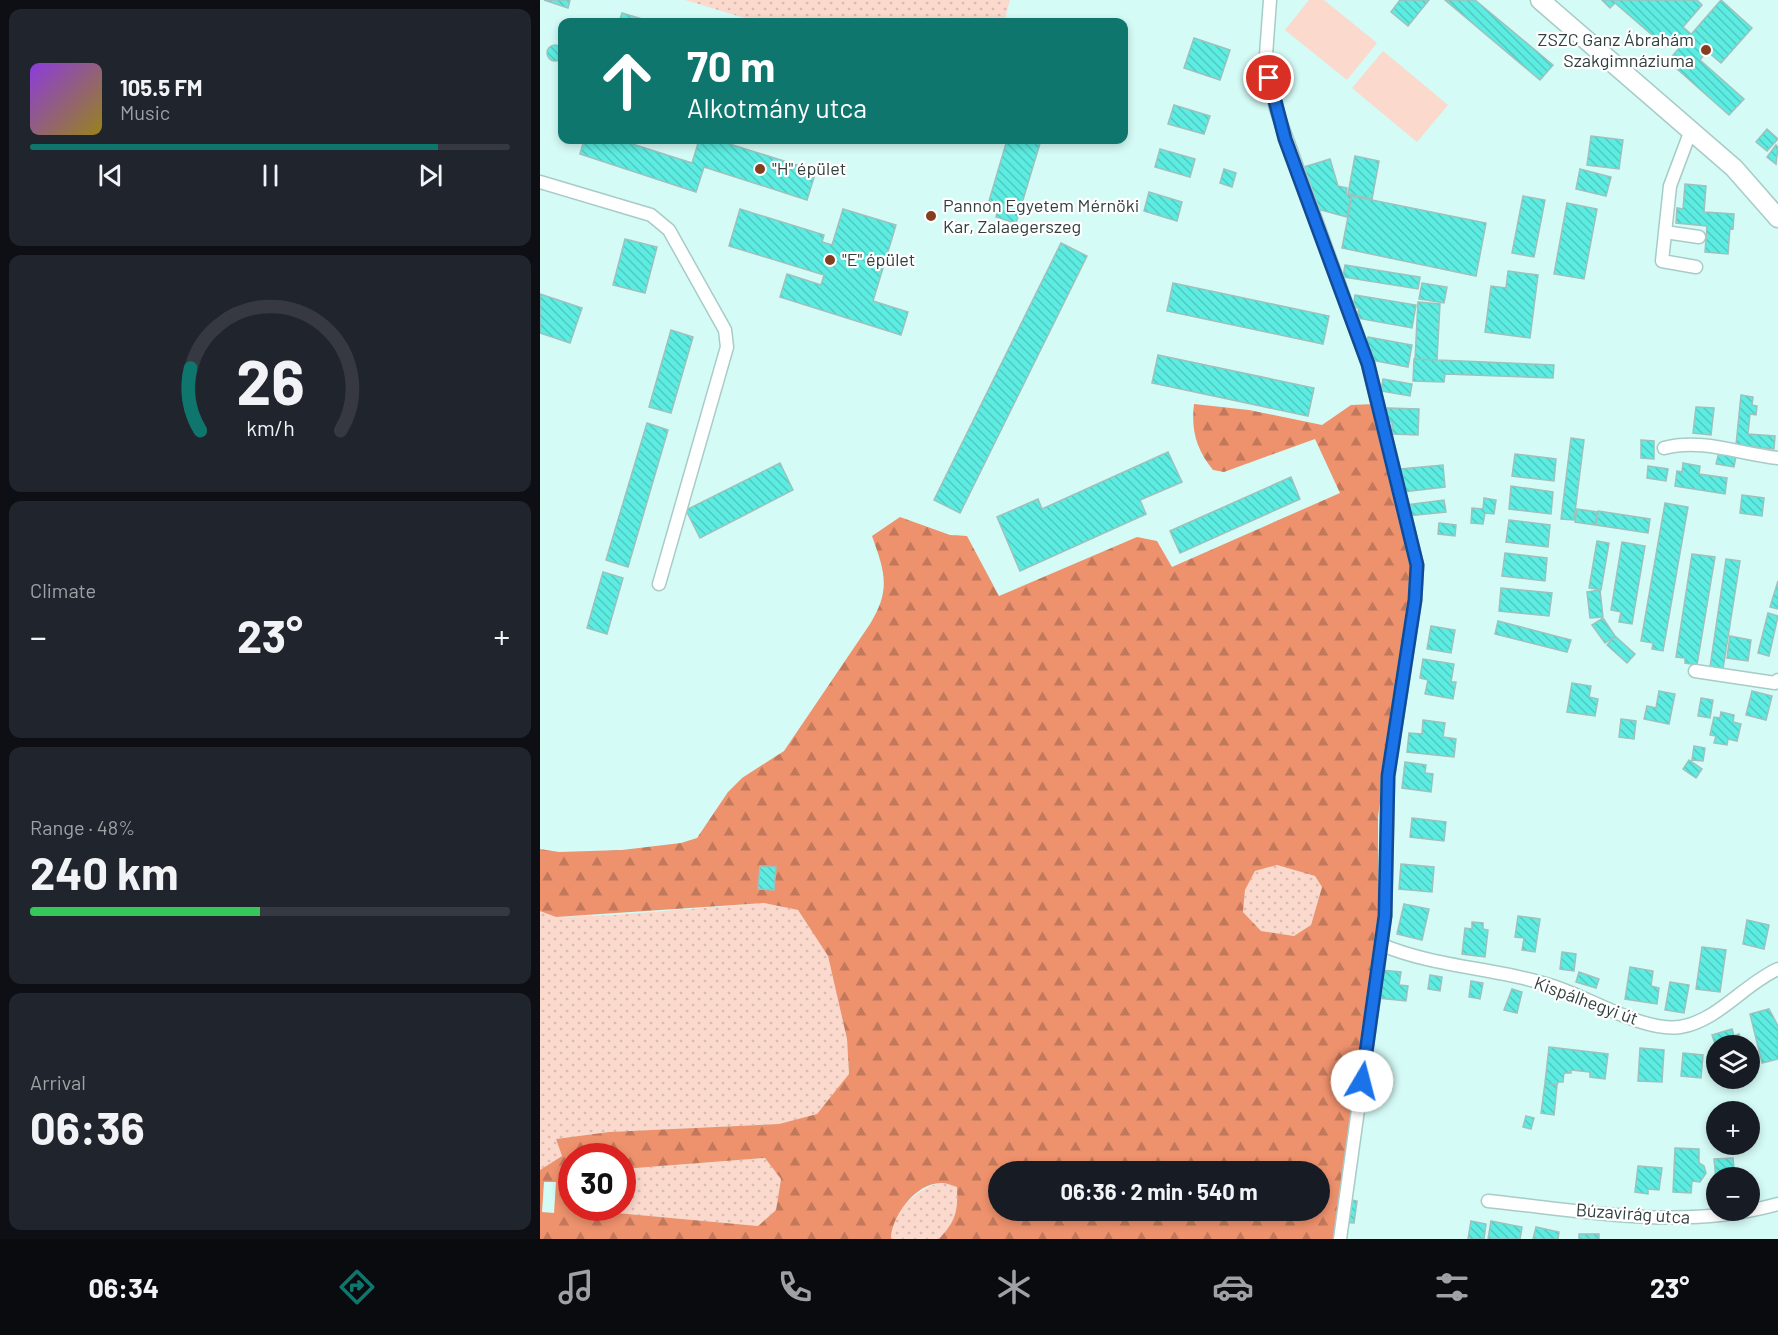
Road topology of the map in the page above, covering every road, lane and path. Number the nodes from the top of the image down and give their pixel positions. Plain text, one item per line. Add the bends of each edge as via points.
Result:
1 (1270, 0) edge
2 (1540, 0) edge
3 (1691, 130) junction
4 (540, 182) edge
5 (1778, 218) edge
6 (1665, 232) junction
7 (1699, 237) dead end
8 (1696, 267) dead end
9 (1664, 448) dead end
10 (1778, 458) edge
11 (659, 584) dead end
12 (1695, 671) dead end
13 (1778, 680) edge
14 (1382, 945) junction
15 (1778, 969) edge
16 (1488, 1201) dead end
17 (1778, 1204) edge
18 (1340, 1239) edge

1 - 14 street via 1266,55 1276,109 1368,364 1417,565 1388,776
2 - 3 street
3 - 5 street via 1734,168
3 - 6 street via 1670,186
4 - 11 street via 651,215 669,230 725,330 727,347
6 - 7 street
6 - 8 street via 1662,261
9 - 10 street via 1702,445
12 - 13 street via 1762,683
14 - 15 street, Kispálhegyi út via 1430,960 1545,984 1665,1028 1707,1018
14 - 18 street
16 - 17 street, Búzavirág utca via 1679,1219 1728,1215

